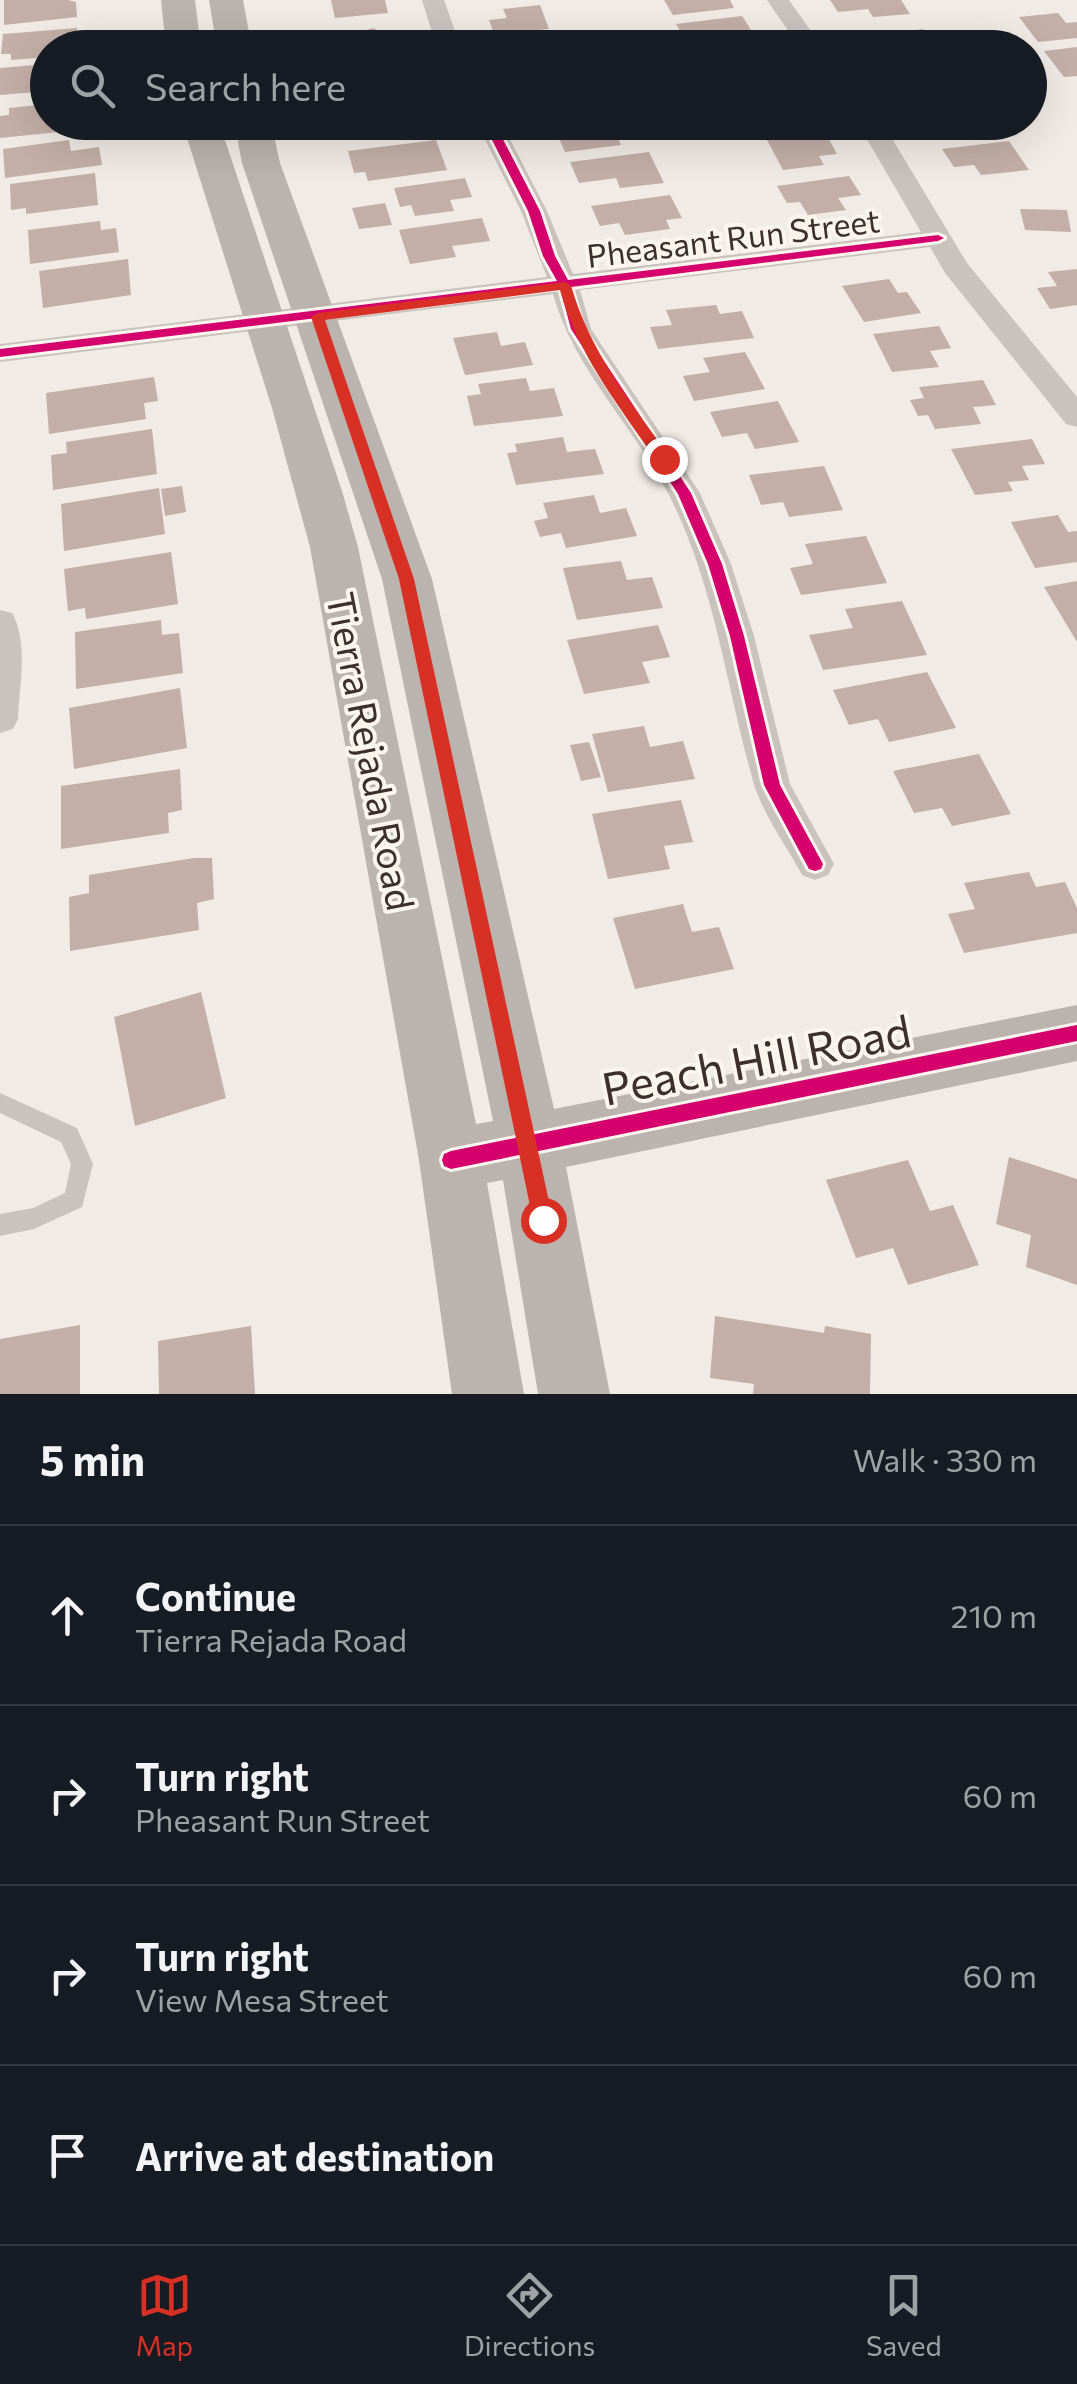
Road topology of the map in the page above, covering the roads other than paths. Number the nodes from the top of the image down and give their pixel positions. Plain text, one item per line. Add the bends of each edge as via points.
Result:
1 (178, 0) edge
2 (226, 0) edge
3 (432, 0) edge
4 (778, 0) edge
5 (182, 30) edge
6 (232, 30) edge
7 (443, 30) edge
8 (799, 30) edge
9 (204, 140) edge
10 (256, 140) edge
11 (498, 140) edge
12 (880, 140) edge
13 (938, 238) junction
14 (565, 286) junction
15 (318, 317) junction
16 (266, 322) junction
17 (0, 353) edge
18 (1077, 416) edge
19 (0, 622) edge
20 (0, 719) edge
21 (815, 864) dead end
22 (1077, 1032) edge
23 (0, 1102) edge
24 (529, 1142) junction
25 (450, 1160) junction
26 (0, 1225) edge
27 (488, 1394) edge
28 (574, 1394) edge

1 - 5 main road
2 - 6 main road
3 - 7 street
4 - 8 street
9 - 16 main road, Tierra Rejada Road
10 - 15 main road, Tierra Rejada Road
11 - 14 street
12 - 13 street
13 - 14 street, Pheasant Run Street
13 - 18 street
14 - 15 street, Pheasant Run Street
14 - 21 street via 577,328 684,492 737,636 772,785
15 - 16 street, Pheasant Run Street
15 - 24 main road, Tierra Rejada Road via 407,579
16 - 17 street, Pheasant Run Street
16 - 25 main road, Tierra Rejada Road via 334,547
19 - 20 street
22 - 24 main road, Peach Hill Road
23 - 26 lane via 69,1135 82,1164 74,1200
24 - 25 main road, Peach Hill Road
24 - 28 main road, Tierra Rejada Road
25 - 27 main road, Tierra Rejada Road

